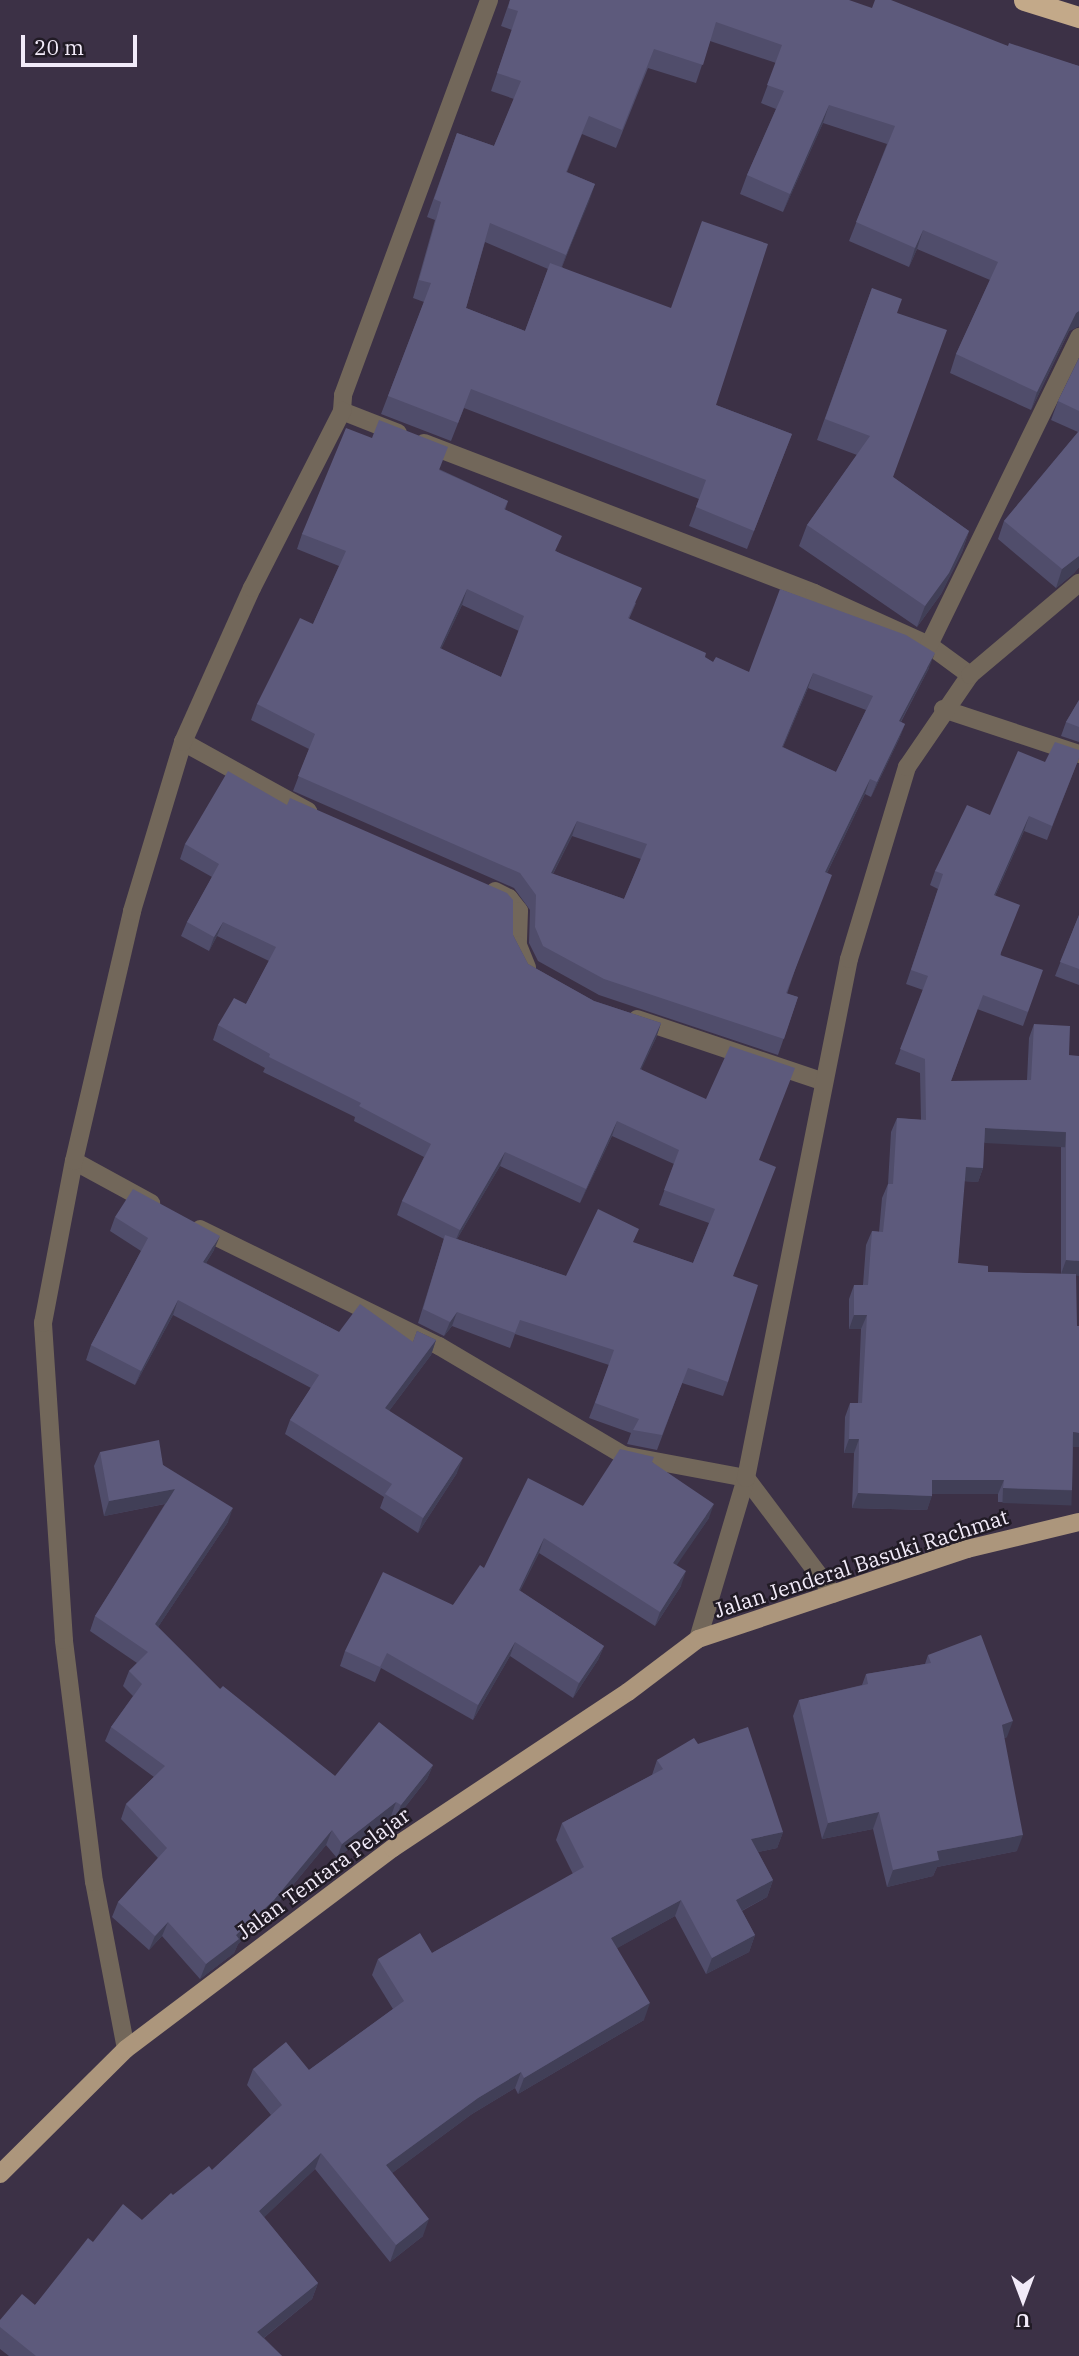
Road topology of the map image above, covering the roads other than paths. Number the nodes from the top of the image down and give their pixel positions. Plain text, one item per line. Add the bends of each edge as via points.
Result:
1 (489, 0) edge
2 (1024, 0) edge
3 (1079, 17) edge
4 (1079, 337) edge
5 (342, 411) junction
6 (1079, 583) edge
7 (929, 645) junction
8 (970, 676) junction
9 (943, 709) junction
10 (183, 742) junction
11 (1079, 754) edge
12 (325, 818) edge
13 (472, 882) edge
14 (540, 975) edge
15 (620, 1014) edge
16 (824, 1082) junction
17 (74, 1161) junction
18 (746, 1478) junction
19 (1079, 1522) edge
20 (833, 1594) junction
21 (698, 1639) junction
22 (126, 2049) junction
23 (0, 2174) edge

1 - 5 street via 343,395
2 - 3 highway
4 - 7 street
5 - 7 street via 814,593
5 - 10 street via 252,588
6 - 8 street
7 - 8 street
8 - 9 street
9 - 11 street
9 - 16 street via 907,767 849,960
10 - 12 street via 276,796
10 - 17 street via 132,911
13 - 14 street via 514,903 519,911 520,956
15 - 16 street
16 - 18 street
17 - 18 street via 439,1346 623,1455
17 - 22 street via 43,1323 64,1640 94,1882
18 - 20 street
18 - 21 street
19 - 20 main road, Jalan Jenderal Basuki Rachmat via 967,1549
20 - 21 main road, Jalan Jenderal Basuki Rachmat
21 - 22 main road, Jalan Tentara Pelajar via 628,1692 393,1848
22 - 23 main road, Jalan Tentara Pelajar

